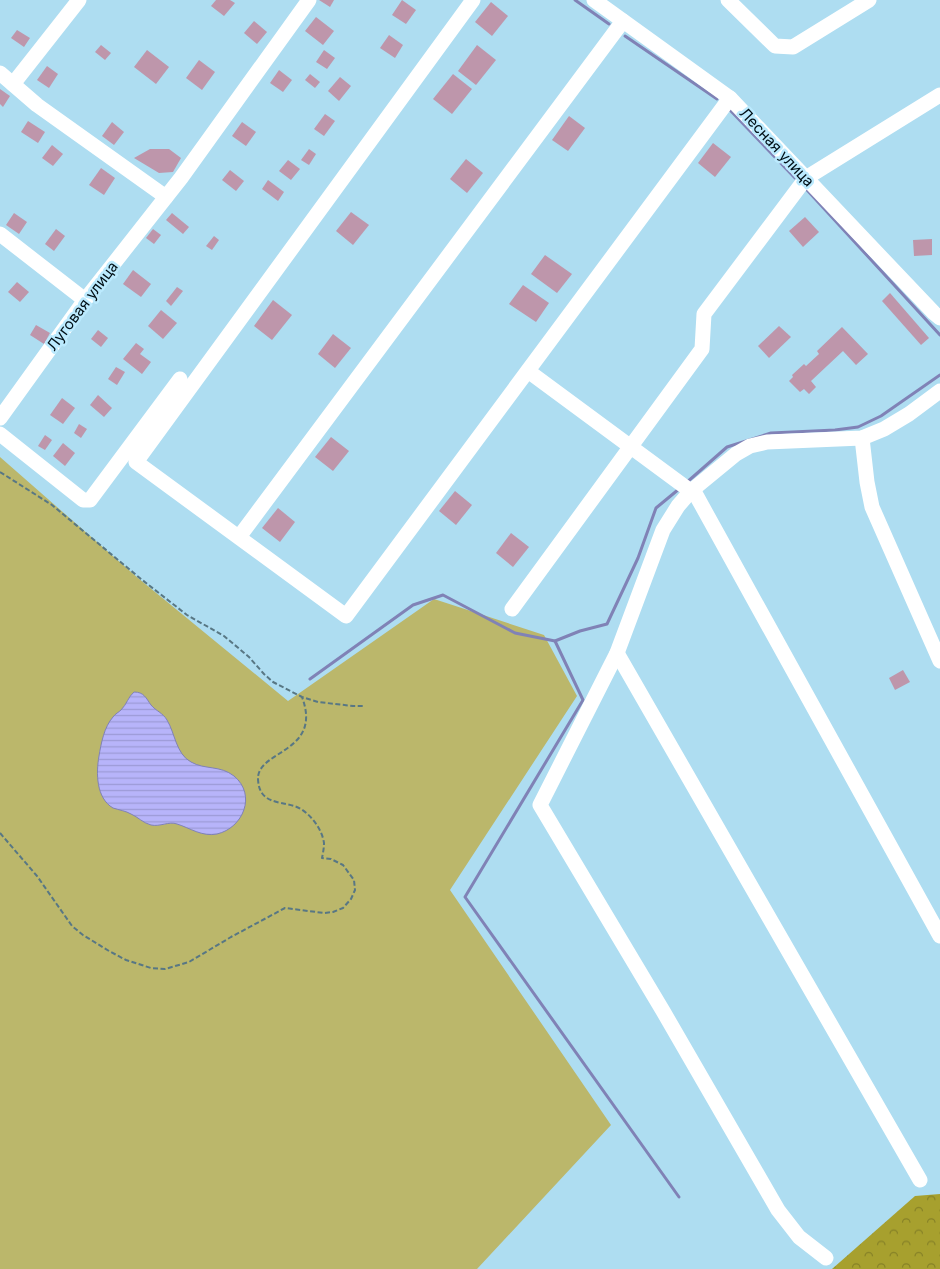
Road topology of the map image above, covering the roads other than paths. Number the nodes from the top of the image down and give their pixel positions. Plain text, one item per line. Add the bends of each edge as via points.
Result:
1 (79, 0) edge
2 (310, 0) edge
3 (473, 0) edge
4 (594, 0) edge
5 (728, 0) edge
6 (856, 0) edge
7 (868, 0) edge
8 (847, 13) junction
9 (624, 21) junction
10 (0, 73) edge
11 (13, 84) junction
12 (940, 95) edge
13 (730, 98) junction
14 (806, 178) junction
15 (166, 197) junction
16 (0, 234) edge
17 (85, 300) junction
18 (940, 318) edge
19 (528, 371) junction
20 (180, 379) dead end
21 (940, 391) edge
22 (0, 418) edge
23 (0, 434) edge
24 (862, 438) junction
25 (631, 447) junction
26 (691, 491) junction
27 (239, 537) junction
28 (512, 609) dead end
29 (617, 653) junction
30 (940, 661) edge
31 (940, 936) edge
32 (920, 1180) dead end
33 (826, 1258) dead end

1 - 11 street
2 - 15 street, Луговая улица
3 - 27 street via 136,462
4 - 9 street, Лесная улица
5 - 8 street via 775,46 793,47
6 - 8 street
7 - 8 street
9 - 13 street, Лесная улица
9 - 27 street
10 - 11 street
11 - 15 street
12 - 14 street
13 - 14 street, Лесная улица
13 - 19 street
14 - 18 street, Лесная улица
14 - 25 street via 704,314 702,350
15 - 17 street, Луговая улица
16 - 17 street
17 - 22 street, Луговая улица
19 - 25 street
19 - 27 street via 346,616
20 - 23 street via 90,500 83,500
21 - 24 street via 884,429
24 - 26 street via 767,442 750,446
24 - 30 street via 872,507
25 - 26 street
25 - 28 street
26 - 29 street via 663,530
26 - 31 street
29 - 32 street
29 - 33 street via 540,805 664,1011 778,1210 799,1237

